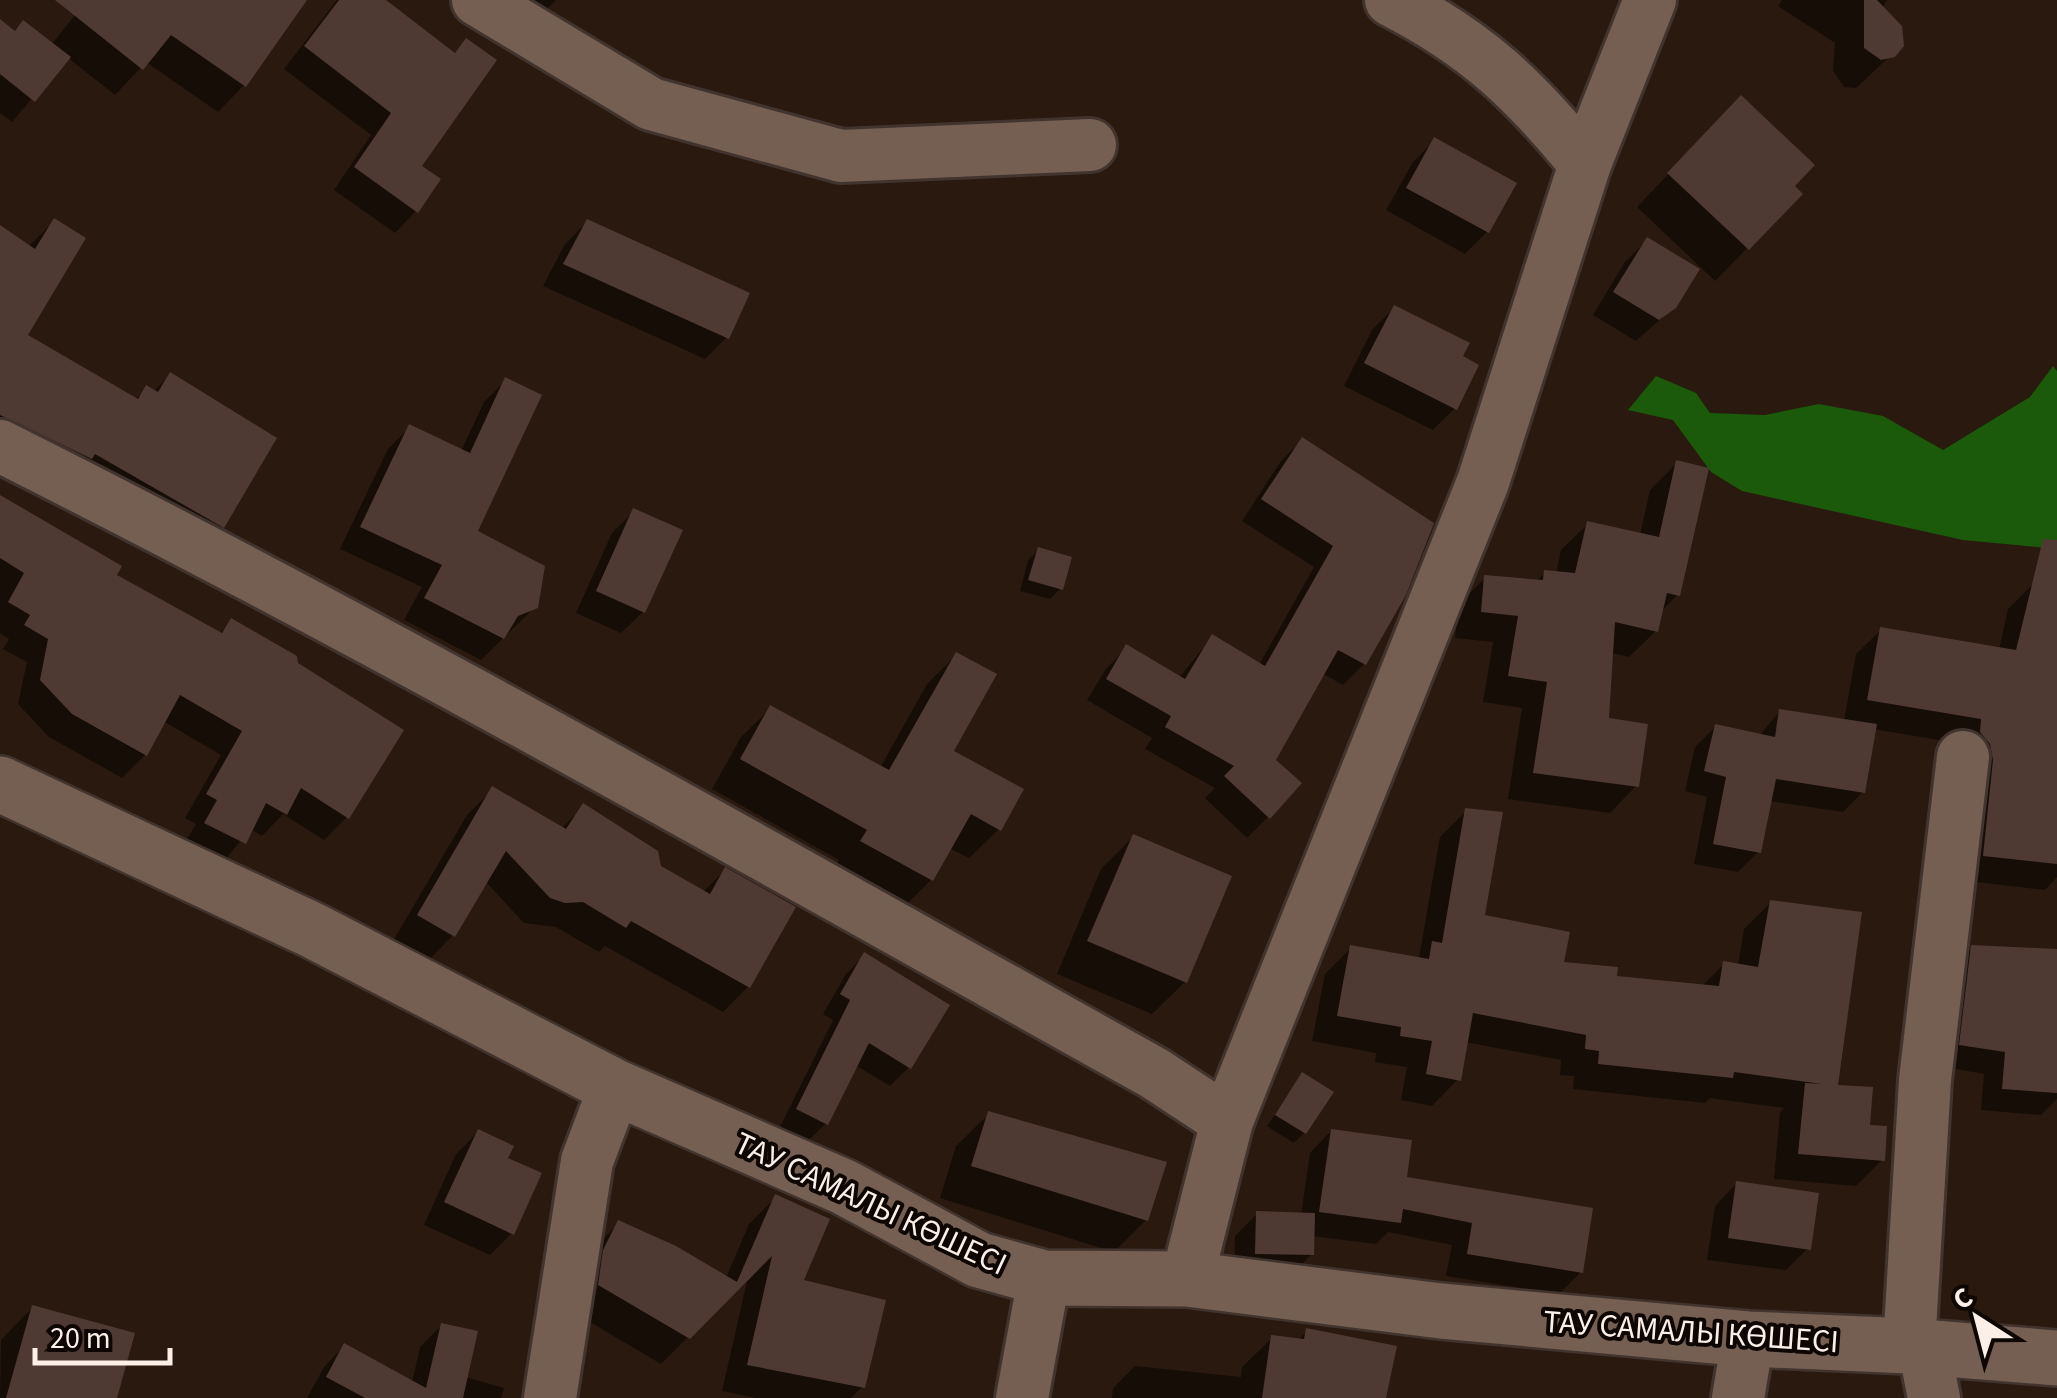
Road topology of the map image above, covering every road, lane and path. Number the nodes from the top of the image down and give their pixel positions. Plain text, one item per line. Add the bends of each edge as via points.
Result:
1 (478, 0) edge
2 (1391, 0) edge
3 (1650, 0) edge
4 (1090, 145) dead end
5 (1585, 164) junction
6 (0, 446) edge
7 (1963, 757) dead end
8 (0, 784) edge
9 (615, 1087) junction
10 (1227, 1121) junction
11 (1044, 1278) junction
12 (1187, 1279) junction
13 (1748, 1340) junction
14 (2057, 1358) edge
15 (1922, 1364) edge
16 (550, 1398) edge
17 (1022, 1398) edge
18 (1738, 1398) edge

1 - 4 street via 651,104 841,156
2 - 5 street via 1446,28 1529,95
3 - 5 street
5 - 10 street via 1483,482
6 - 10 street via 629,780 1154,1073
7 - 15 street via 1925,1080
8 - 9 street, ТАУ САМАЛЫ КӨШЕСІ via 312,930
9 - 11 street, ТАУ САМАЛЫ КӨШЕСІ via 844,1187 979,1260
9 - 16 street via 587,1161
10 - 12 street
11 - 12 street, ТАУ САМАЛЫ КӨШЕСІ
11 - 17 street
12 - 13 street, ТАУ САМАЛЫ КӨШЕСІ
13 - 15 street, ТАУ САМАЛЫ КӨШЕСІ
13 - 18 street
14 - 15 street, ТАУ САМАЛЫ КӨШЕСІ

